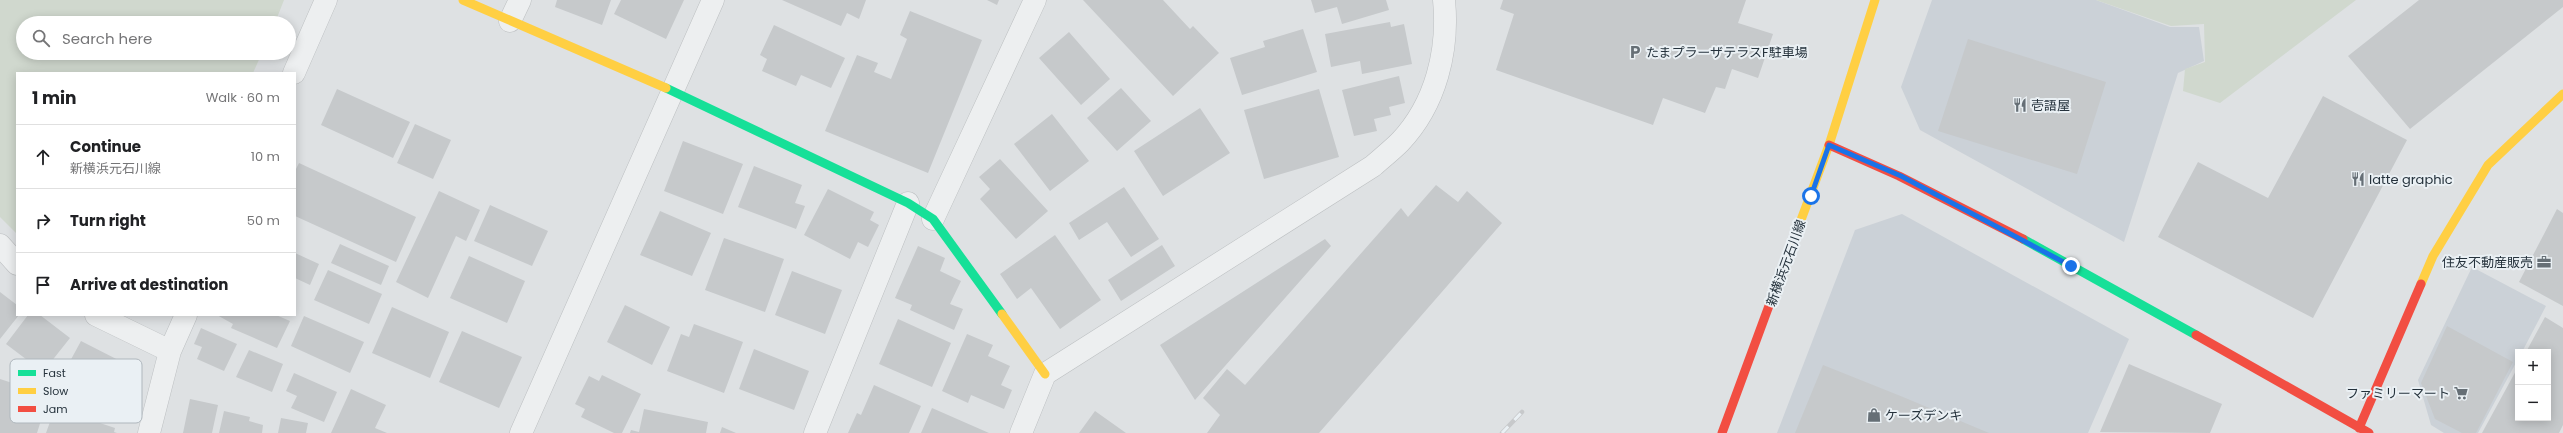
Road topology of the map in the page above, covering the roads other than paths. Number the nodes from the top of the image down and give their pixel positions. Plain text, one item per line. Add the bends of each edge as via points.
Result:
1 (326, 0) edge
2 (463, 0) edge
3 (520, 0) edge
4 (713, 0) edge
5 (1035, 0) edge
6 (1444, 0) edge
7 (1875, 0) edge
8 (510, 21) junction
9 (294, 72) edge
10 (672, 91) junction
11 (2563, 94) edge
12 (1829, 145) junction
13 (908, 203) junction
14 (933, 220) junction
15 (0, 245) edge
16 (16, 263) edge
17 (98, 316) edge
18 (186, 316) edge
19 (170, 351) junction
20 (1045, 374) junction
21 (2361, 431) edge
22 (149, 433) edge
23 (521, 433) edge
24 (816, 433) edge
25 (1021, 433) edge
26 (1722, 433) edge

1 - 9 street
2 - 8 street
3 - 8 street
4 - 10 street
5 - 14 street
6 - 20 street via 1446,22 1440,71 1423,110 1401,141 1373,166
7 - 12 street, 新横浜元石川線
8 - 10 street
10 - 13 street
10 - 23 street
11 - 21 street via 2488,165 2433,256
12 - 21 street via 1901,176 2071,266
12 - 26 street, 新横浜元石川線
13 - 14 street
13 - 24 street
14 - 20 street
15 - 16 street
17 - 19 street
18 - 19 street
19 - 22 street
20 - 25 street

